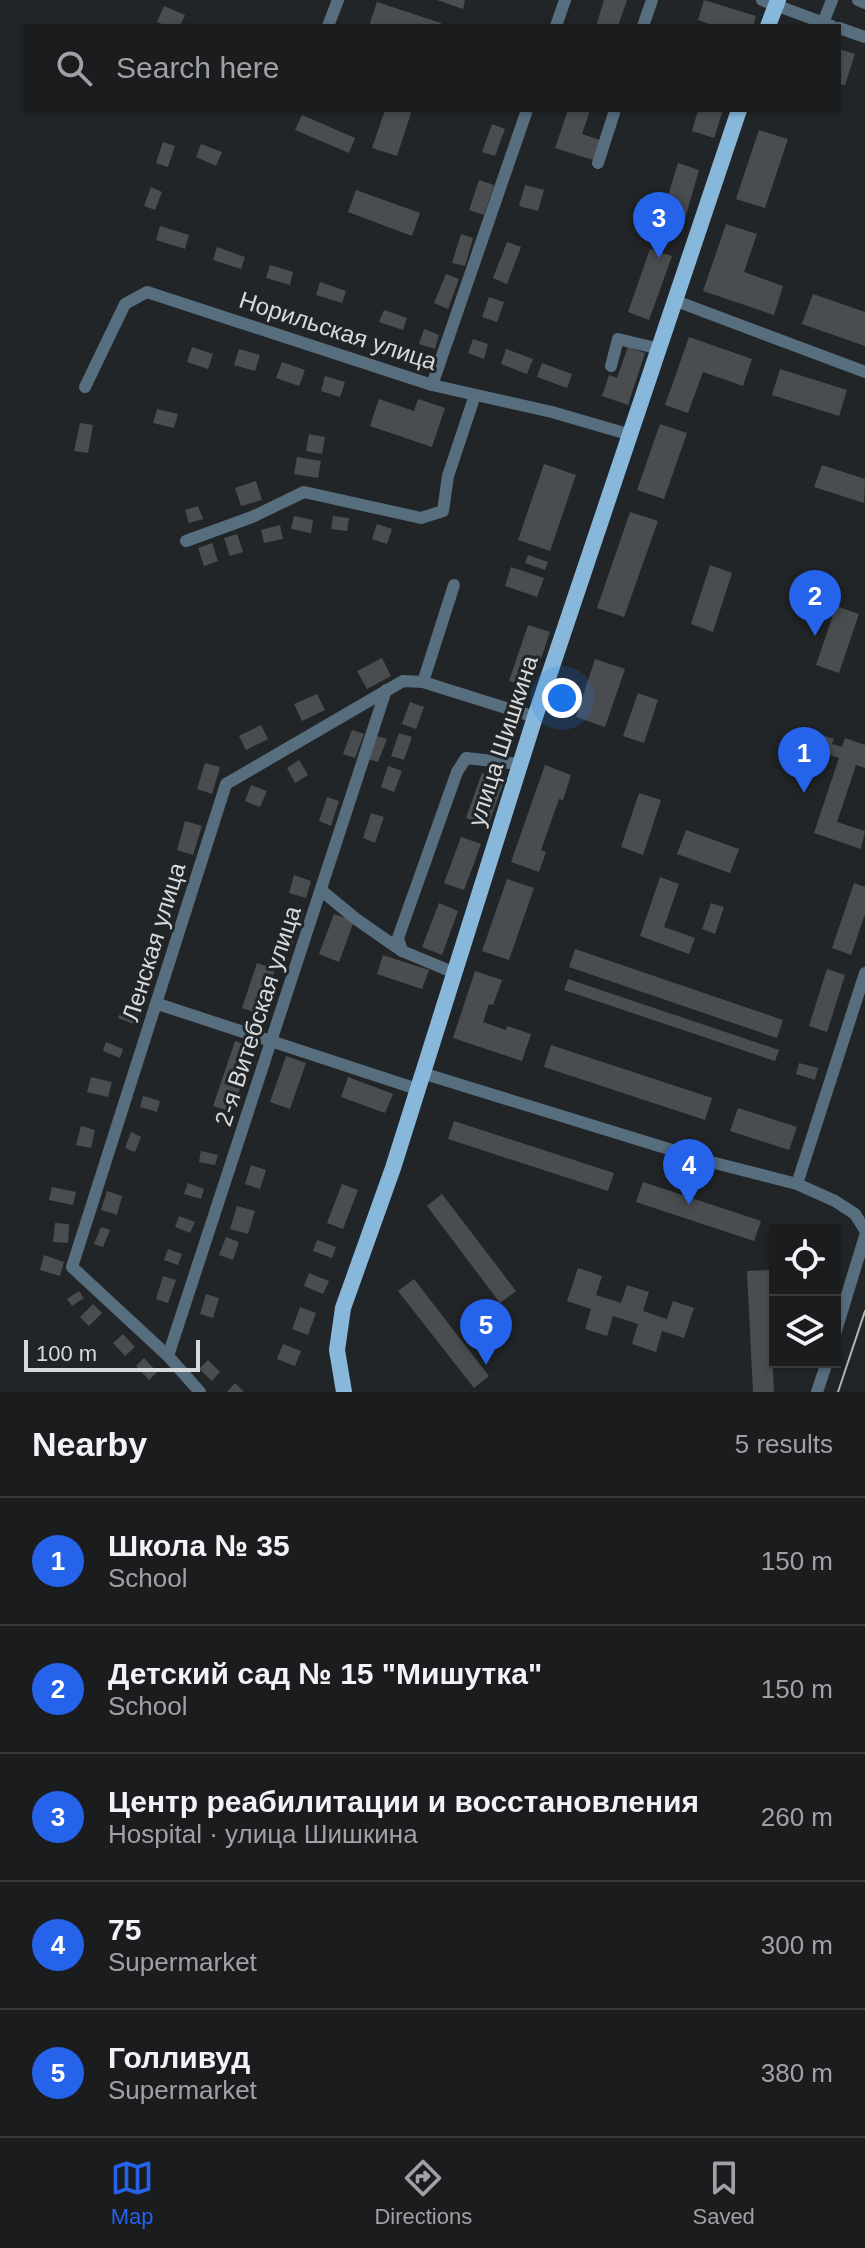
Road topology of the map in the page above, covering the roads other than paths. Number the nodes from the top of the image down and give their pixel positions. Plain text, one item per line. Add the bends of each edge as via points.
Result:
1 (338, 0) edge
2 (565, 0) edge
3 (652, 0) edge
4 (832, 0) edge
5 (858, 0) edge
6 (772, 2) edge
7 (865, 3) edge
8 (329, 24) edge
9 (557, 24) edge
10 (644, 24) edge
11 (768, 24) edge
12 (827, 24) edge
13 (841, 29) edge
14 (865, 37) edge
15 (526, 112) edge
16 (614, 112) edge
17 (738, 112) edge
18 (598, 163) dead end
19 (676, 301) junction
20 (660, 349) junction
21 (611, 366) dead end
22 (865, 372) edge
23 (432, 385) junction
24 (85, 387) dead end
25 (475, 395) junction
26 (631, 435) junction
27 (186, 541) dead end
28 (454, 585) dead end
29 (423, 682) junction
30 (386, 690) junction
31 (535, 717) junction
32 (520, 764) junction
33 (322, 891) junction
34 (402, 951) junction
35 (455, 973) junction
36 (865, 973) edge
37 (158, 1004) junction
38 (273, 1042) junction
39 (420, 1081) junction
40 (797, 1184) junction
41 (865, 1233) edge
42 (841, 1314) edge
43 (168, 1356) junction
44 (825, 1368) edge
45 (200, 1392) edge
46 (344, 1392) edge
47 (817, 1392) edge

1 - 8 street
2 - 9 street
3 - 10 street
4 - 12 street
5 - 7 street
6 - 11 main road
6 - 12 street
13 - 14 street
15 - 23 street
16 - 18 street
17 - 19 main road, улица Шишкина
19 - 20 main road, улица Шишкина
19 - 22 street
20 - 21 street via 618,339
20 - 26 main road, улица Шишкина
23 - 24 street, Норильская улица via 147,292 125,304
23 - 25 street, Норильская улица
25 - 26 street, Норильская улица
25 - 27 street via 448,476 443,511 421,518 304,492
26 - 31 main road, улица Шишкина
28 - 29 street
29 - 30 street, Ленская улица via 403,681
29 - 31 street, Ленская улица
30 - 33 street, 2-я Витебская улица
30 - 37 street, Ленская улица via 226,784
31 - 32 main road, улица Шишкина
32 - 34 street via 466,758 457,772 398,938
32 - 35 main road, улица Шишкина
33 - 34 street
33 - 38 street, 2-я Витебская улица
34 - 35 street
35 - 39 main road, улица Шишкина
36 - 40 street
37 - 38 street
37 - 43 street, Ленская улица via 72,1267
38 - 39 street
38 - 43 street, 2-я Витебская улица
39 - 40 street
39 - 46 main road, улица Шишкина via 343,1308 337,1350
40 - 41 street via 855,1214
41 - 42 street
43 - 45 street, Ленская улица
44 - 47 street

